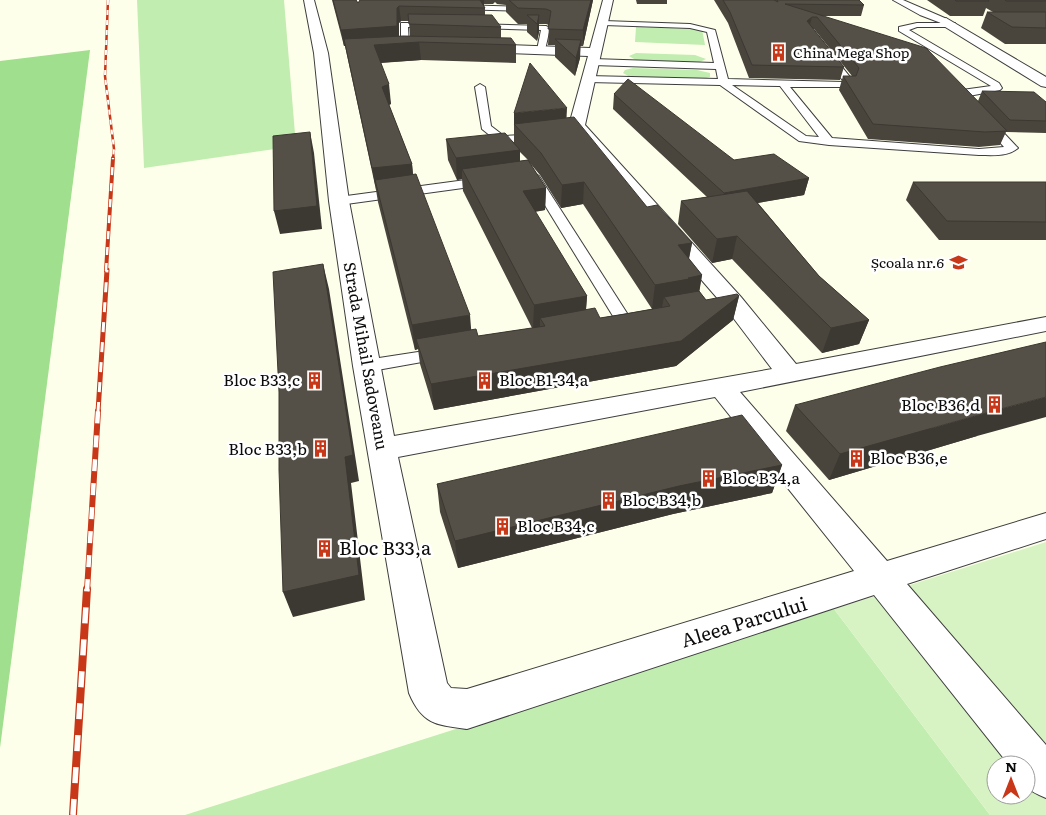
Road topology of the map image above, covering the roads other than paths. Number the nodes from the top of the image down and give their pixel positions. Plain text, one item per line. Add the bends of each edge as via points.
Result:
1 (309, 0) edge
2 (458, 0) edge
3 (608, 0) edge
4 (897, 0) edge
5 (526, 9) edge
6 (974, 22) dead end
7 (604, 23) junction
8 (949, 24) junction
9 (442, 26) edge
10 (470, 26) edge
11 (821, 46) edge
12 (406, 47) edge
13 (463, 48) edge
14 (541, 50) junction
15 (594, 57) junction
16 (720, 66) junction
17 (588, 79) junction
18 (1046, 83) edge
19 (724, 84) junction
20 (784, 85) junction
21 (480, 87) dead end
22 (551, 135) edge
23 (502, 140) junction
24 (829, 142) junction
25 (514, 155) edge
26 (527, 174) edge
27 (504, 180) edge
28 (339, 200) junction
29 (642, 318) edge
30 (624, 321) junction
31 (604, 324) edge
32 (1046, 324) edge
33 (461, 350) edge
34 (366, 366) junction
35 (789, 373) junction
36 (721, 387) junction
37 (382, 449) junction
38 (1046, 526) edge
39 (881, 580) junction
40 (441, 706) joint
41 (1046, 777) edge

1 - 28 street, Strada Mihail Sadoveanu via 325,53
2 - 5 lane via 454,7
3 - 7 street
4 - 8 lane
6 - 8 street
7 - 15 street
7 - 16 lane via 704,27 711,30
8 - 18 street
8 - 24 lane via 902,29 996,85 997,88 990,91 966,92 964,96 1012,148 979,152
9 - 12 lane via 404,25
10 - 14 lane via 546,28
11 - 20 lane via 849,82 848,85
13 - 14 street
14 - 15 street
15 - 16 lane
15 - 17 street
16 - 19 lane
17 - 19 lane
17 - 35 street via 576,133 724,304
19 - 20 lane
19 - 24 lane via 803,139
20 - 24 lane
21 - 23 lane via 486,127
22 - 23 lane
23 - 25 lane
26 - 30 lane
27 - 28 lane
28 - 34 street, Strada Mihail Sadoveanu
29 - 30 lane
30 - 31 lane
32 - 35 street
33 - 34 lane
34 - 37 street, Strada Mihail Sadoveanu
35 - 36 street
36 - 37 street
36 - 39 street
37 - 40 street, Strada Mihail Sadoveanu via 429,693
38 - 39 street, Aleea Parcului
39 - 40 street, Aleea Parcului via 467,709
39 - 41 street

